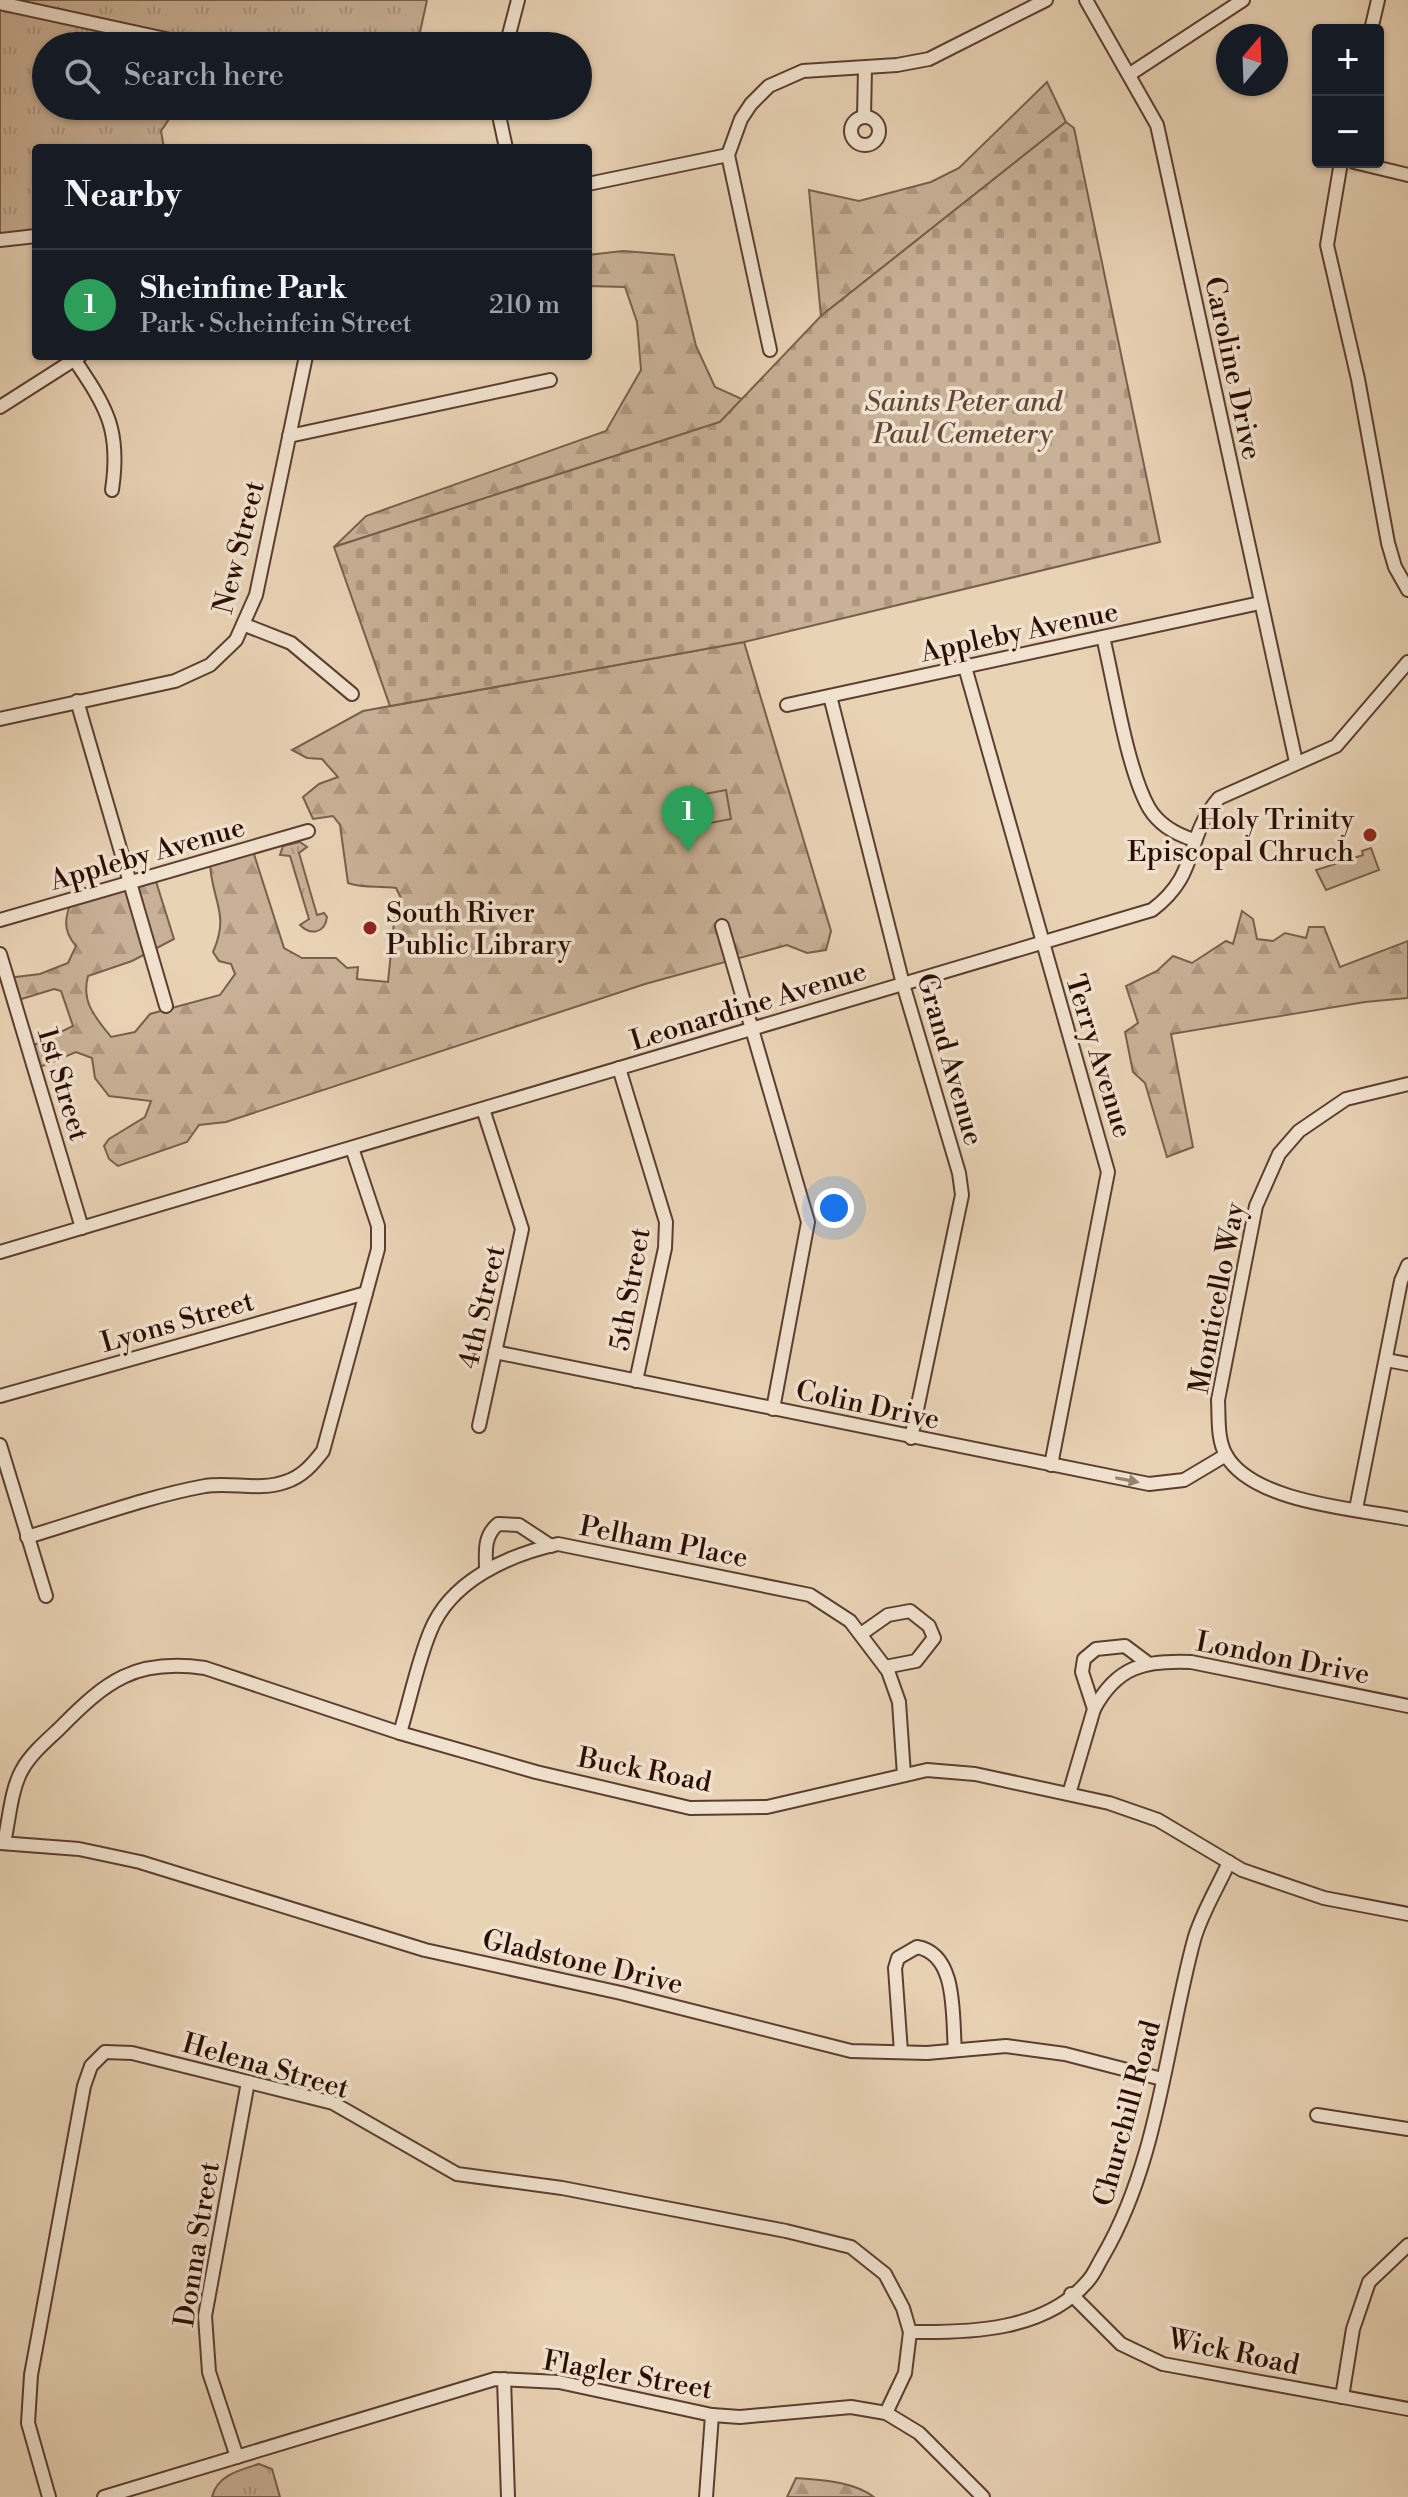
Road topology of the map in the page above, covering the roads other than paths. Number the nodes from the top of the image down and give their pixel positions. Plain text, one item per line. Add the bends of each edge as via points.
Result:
1 (518, 0) edge
2 (1046, 0) edge
3 (1086, 0) edge
4 (1243, 0) edge
5 (1378, 0) edge
6 (0, 3) edge
7 (1372, 24) edge
8 (134, 32) edge
9 (510, 32) edge
10 (865, 68) junction
11 (1130, 74) junction
12 (864, 117) dead end
13 (500, 120) edge
14 (505, 144) edge
15 (728, 155) junction
16 (1340, 168) edge
17 (1379, 168) edge
18 (1408, 175) edge
19 (592, 183) edge
20 (32, 236) edge
21 (0, 240) edge
22 (770, 350) dead end
23 (74, 360) edge
24 (78, 360) edge
25 (305, 360) edge
26 (550, 380) dead end
27 (0, 407) edge
28 (289, 436) junction
29 (112, 490) dead end
30 (1408, 590) edge
31 (1260, 603) junction
32 (245, 625) junction
33 (1103, 637) junction
34 (1408, 662) edge
35 (965, 667) junction
36 (352, 694) dead end
37 (830, 696) junction
38 (77, 701) junction
39 (787, 705) dead end
40 (0, 719) edge
41 (1296, 762) junction
42 (308, 831) dead end
43 (1194, 840) junction
44 (130, 882) junction
45 (0, 920) edge
46 (722, 926) dead end
47 (1041, 945) junction
48 (0, 954) edge
49 (903, 984) junction
50 (166, 1006) dead end
51 (752, 1029) junction
52 (619, 1068) junction
53 (1408, 1084) edge
54 (483, 1109) junction
55 (352, 1148) junction
56 (82, 1228) junction
57 (0, 1252) edge
58 (1408, 1265) edge
59 (366, 1293) junction
60 (495, 1352) junction
61 (1386, 1360) junction
62 (1408, 1364) edge
63 (636, 1381) junction
64 (0, 1396) edge
65 (773, 1409) junction
66 (479, 1426) dead end
67 (911, 1438) junction
68 (0, 1445) edge
69 (1226, 1455) junction
70 (1051, 1465) junction
71 (3, 1467) edge
72 (1356, 1509) junction
73 (1408, 1519) edge
74 (27, 1537) junction
75 (551, 1546) junction
76 (486, 1570) junction
77 (46, 1596) dead end
78 (861, 1634) junction
79 (1149, 1664) junction
80 (885, 1667) junction
81 (1408, 1706) edge
82 (1094, 1709) junction
83 (400, 1733) junction
84 (904, 1775) junction
85 (1069, 1794) junction
86 (2, 1843) edge
87 (1229, 1862) junction
88 (1408, 1914) edge
89 (955, 2050) junction
90 (901, 2052) junction
91 (1162, 2079) junction
92 (248, 2082) junction
93 (1317, 2115) dead end
94 (1408, 2129) edge
95 (1408, 2245) edge
96 (1071, 2294) junction
97 (910, 2332) junction
98 (504, 2379) junction
99 (1342, 2397) junction
100 (1408, 2409) edge
101 (886, 2413) junction
102 (712, 2415) junction
103 (237, 2457) junction
104 (49, 2497) edge
105 (104, 2497) edge
106 (508, 2497) edge
107 (706, 2497) edge
108 (983, 2497) edge

1 - 9 street
2 - 10 street via 929,59
3 - 11 street, Caroline Drive
4 - 11 street
5 - 7 street
6 - 8 street
10 - 12 street
10 - 15 street via 803,71 769,86 741,119
11 - 31 street, Caroline Drive via 1157,125
13 - 14 street
15 - 19 street
15 - 22 street
16 - 30 street via 1327,245 1388,543
17 - 18 street
20 - 21 street
23 - 27 street
24 - 29 street via 107,408 116,440
25 - 28 street, New Street
26 - 28 street
28 - 32 street, New Street
31 - 33 street, Appleby Avenue
31 - 41 street, Caroline Drive
32 - 36 street via 291,643
32 - 38 street, New Street via 219,657 193,674
33 - 35 street, Appleby Avenue
33 - 43 street via 1149,809 1165,827
34 - 41 street, Leonardine Avenue via 1336,746
35 - 37 street, Appleby Avenue
35 - 47 street, Terry Avenue
37 - 39 street, Appleby Avenue
37 - 49 street, Grand Avenue
38 - 40 street, New Street
38 - 44 street
41 - 43 street, Leonardine Avenue via 1219,798
42 - 44 street, Appleby Avenue
43 - 47 street, Leonardine Avenue via 1180,884 1152,910
44 - 45 street, Appleby Avenue
44 - 50 street
46 - 51 street
47 - 49 street, Leonardine Avenue
47 - 70 street, Terry Avenue via 1108,1172
48 - 56 street, 1st Street
49 - 51 street, Leonardine Avenue
49 - 67 street, Grand Avenue via 962,1195
51 - 52 street, Leonardine Avenue
51 - 65 street via 808,1222
52 - 54 street, Leonardine Avenue
52 - 63 street, 5th Street via 666,1222
53 - 69 street, Monticello Way via 1346,1099 1321,1113 1279,1154 1266,1180 1256,1206 1218,1400
54 - 55 street, Leonardine Avenue
54 - 60 street, 4th Street via 522,1229
55 - 56 street, Leonardine Avenue
55 - 59 street via 378,1226 378,1249
56 - 57 street, Leonardine Avenue
58 - 61 street
59 - 64 street, Lyons Street
59 - 74 street via 323,1451 310,1468 287,1482 208,1486
60 - 63 street, Colin Drive
60 - 66 street, 4th Street
61 - 62 street
61 - 72 street
63 - 65 street, Colin Drive
65 - 67 street, Colin Drive
67 - 70 street, Colin Drive
68 - 71 street
70 -> 69 street, Colin Drive via 1165,1484 1184,1480
69 - 72 street via 1244,1476 1268,1489
71 - 74 street
72 - 73 street
74 - 77 street
75 - 76 street, Pelham Place via 525,1551
75 - 76 street via 519,1525 498,1524 486,1543
75 - 78 street, Pelham Place via 607,1552 810,1595
76 - 83 street, Pelham Place via 454,1595 430,1629
78 - 80 street, Pelham Place
78 - 80 street via 888,1615 910,1611 929,1626 934,1638 916,1661
79 - 81 street, London Drive via 1191,1662
79 - 82 street, London Drive via 1134,1667 1107,1685
79 - 82 street, London Drive via 1125,1646 1096,1649 1084,1659 1082,1672
80 - 84 street, Pelham Place via 899,1702
82 - 85 street, London Drive
83 - 84 street, Buck Road via 690,1808 767,1807
83 - 86 street, Buck Road via 205,1668 141,1669 94,1693 21,1772
84 - 85 street, Buck Road via 927,1770 975,1774
85 - 87 street, Buck Road via 1158,1820
86 - 90 street, Gladstone Drive via 79,1849 140,1862 425,1950 851,2051
87 - 88 street, Buck Road via 1324,1898
87 - 91 street, Churchill Road via 1195,1936
89 - 90 street, Gladstone Drive
89 - 90 street via 945,1966 930,1949 917,1947 898,1958 895,1968
89 - 91 street, Gladstone Drive via 1006,2046 1065,2054
91 - 96 street, Churchill Road via 1124,2219 1087,2283
92 - 97 street, Helena Street via 333,2103 457,2174 562,2188 851,2247 885,2274
92 - 103 street, Donna Street via 205,2316 209,2372
92 - 104 street, Helena Street via 132,2053 105,2052 91,2066 31,2375 28,2423
93 - 94 street
95 - 99 street via 1369,2282 1353,2329
96 - 97 street, Churchill Road via 1014,2325 975,2333
96 - 99 street, Wick Road via 1121,2344 1163,2364
97 - 101 street, Helena Street via 905,2373
98 - 102 street, Flagler Street via 559,2382
98 - 103 street, Flagler Street
98 - 106 street
99 - 100 street, Wick Road
101 - 102 street, Flagler Street via 851,2407
101 - 108 street, Flagler Street via 919,2433
102 - 107 street
103 - 105 street, Flagler Street

